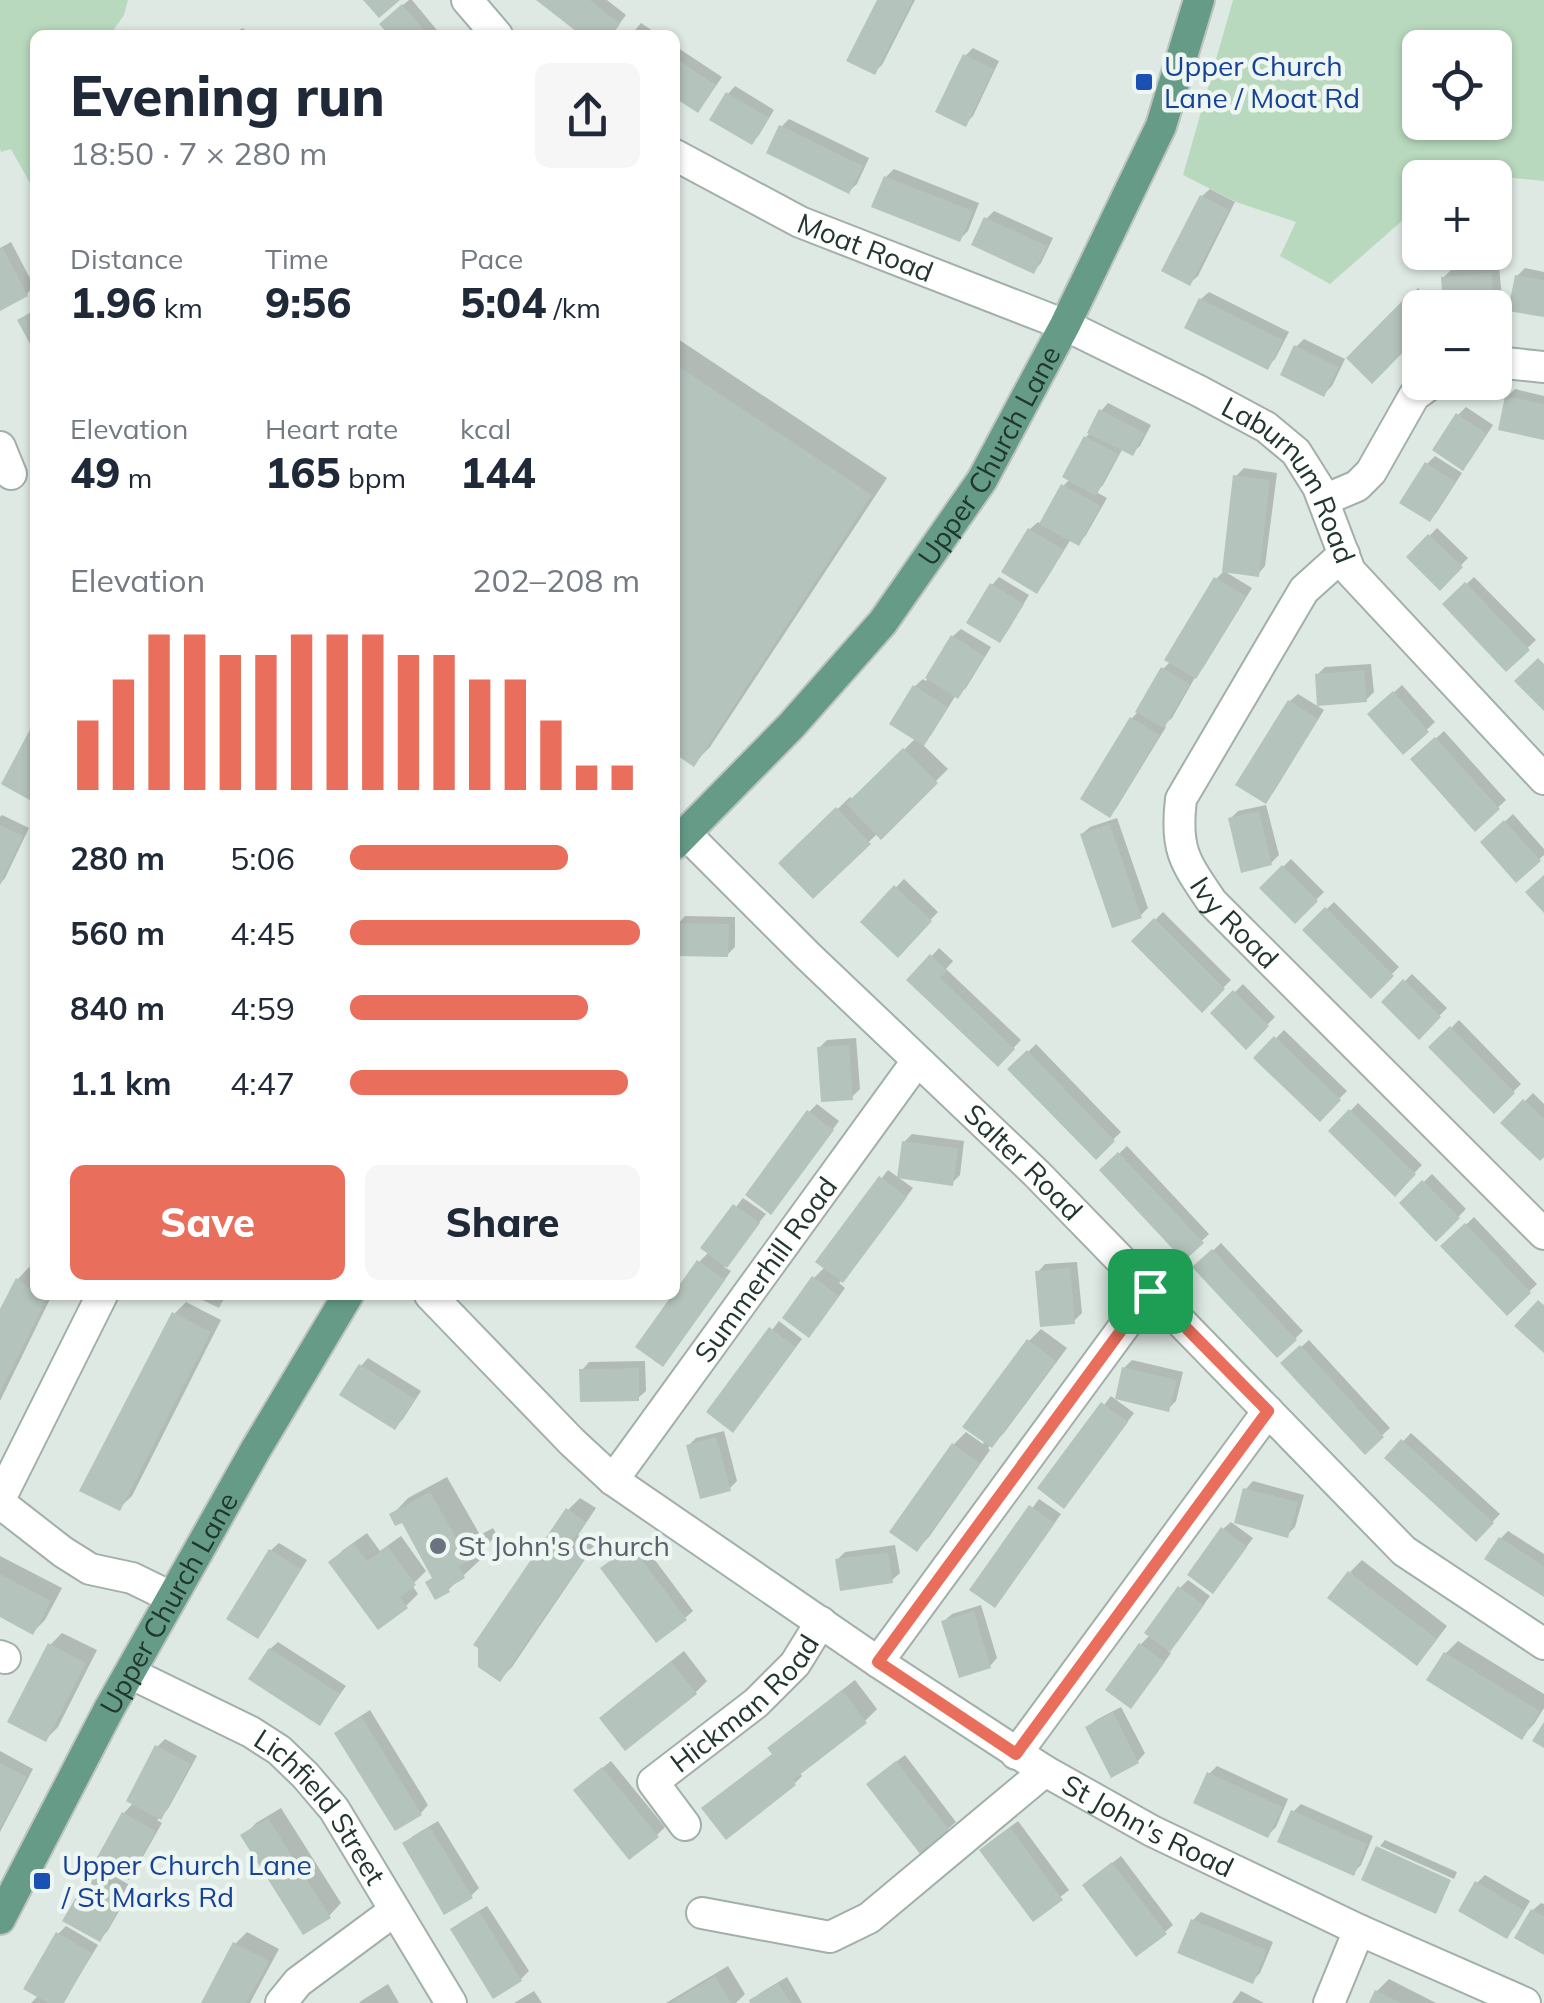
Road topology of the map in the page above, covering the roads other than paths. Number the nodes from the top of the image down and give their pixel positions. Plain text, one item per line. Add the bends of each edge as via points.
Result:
1 (468, 0) edge
2 (1200, 0) edge
3 (493, 30) edge
4 (680, 158) edge
5 (1065, 325) junction
6 (1512, 364) edge
7 (1544, 368) edge
8 (1412, 400) edge
9 (1324, 500) junction
10 (1344, 554) junction
11 (1544, 779) edge
12 (680, 838) edge
13 (917, 1062) junction
14 (1544, 1234) edge
15 (1150, 1291) junction
16 (100, 1300) edge
17 (345, 1300) edge
18 (435, 1300) edge
19 (1268, 1411) junction
20 (613, 1480) junction
21 (0, 1502) edge
22 (171, 1597) junction
23 (821, 1622) junction
24 (1544, 1644) edge
25 (878, 1662) junction
26 (130, 1673) junction
27 (1016, 1754) junction
28 (1045, 1772) junction
29 (685, 1825) dead end
30 (394, 1911) junction
31 (702, 1913) dead end
32 (0, 1919) edge
33 (1360, 1930) junction
34 (281, 2003) edge
35 (451, 2003) edge
36 (1329, 2003) edge
37 (1525, 2003) edge

1 - 3 street
2 - 5 main road, Upper Church Lane via 1160,126
4 - 5 street, Moat Road via 800,222
5 - 9 street, Laburnum Road via 1266,427 1296,452
5 - 12 main road, Upper Church Lane via 982,480 883,622
6 - 7 street
8 - 9 street via 1371,472
9 - 10 street, Laburnum Road
10 - 11 street, Laburnum Road via 1350,572
10 - 14 street, Ivy Road via 1304,590 1182,799 1181,851 1212,902
12 - 13 street, Salter Road
13 - 15 street, Salter Road
13 - 20 street, Summerhill Road
15 - 19 street, Salter Road
15 - 25 street
16 - 21 street
17 - 22 main road, Upper Church Lane
18 - 20 street, St John's Road
19 - 24 street, Salter Road via 1404,1551
19 - 27 street
20 - 23 street, St John's Road
21 - 22 street via 90,1569 132,1578
22 - 26 main road, Upper Church Lane
23 - 25 street, St John's Road
23 - 29 street, Hickman Road via 794,1664 756,1703 653,1782
25 - 27 street, St John's Road
26 - 30 street, Lichfield Street via 279,1750 334,1809
26 - 32 main road, Upper Church Lane
27 - 28 street, St John's Road
28 - 31 street via 869,1918 830,1937
28 - 33 street, St John's Road
30 - 34 street via 298,1982
30 - 35 street, Lichfield Street
33 - 36 street
33 - 37 street, St John's Road

